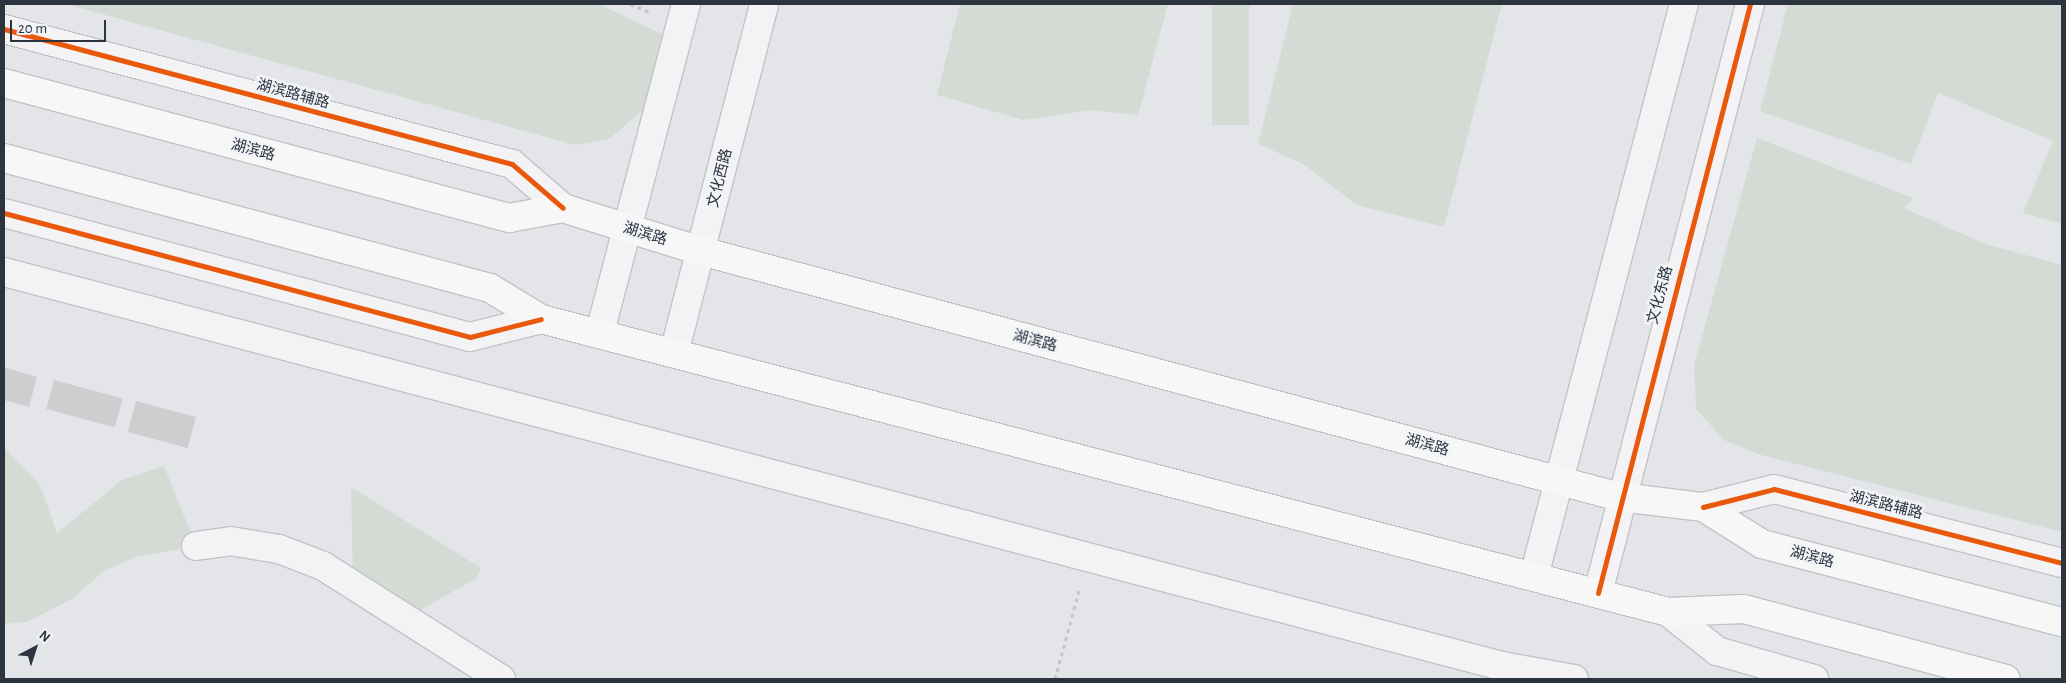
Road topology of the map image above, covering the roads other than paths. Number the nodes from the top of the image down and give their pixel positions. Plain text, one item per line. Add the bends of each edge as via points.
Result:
1 (686, 4) edge
2 (764, 4) edge
3 (1684, 4) edge
4 (1750, 4) edge
5 (4, 29) edge
6 (4, 83) edge
7 (4, 158) edge
8 (563, 208) junction
9 (4, 213) edge
10 (627, 229) junction
11 (701, 251) junction
12 (4, 272) edge
13 (541, 319) junction
14 (600, 332) junction
15 (674, 353) junction
16 (1560, 481) junction
17 (1620, 496) junction
18 (1703, 507) junction
19 (196, 546) dead end
20 (2062, 563) edge
21 (1534, 576) junction
22 (1598, 593) junction
23 (1668, 612) junction
24 (2062, 622) edge
25 (501, 679) edge
26 (1574, 679) edge
27 (1814, 679) edge
28 (2006, 679) edge

1 - 10 street
2 - 11 street, 文化西路
3 - 16 street
4 - 17 street, 文化东路
5 - 8 street, 湖滨路辅路 via 512,164
6 - 8 main road, 湖滨路 via 509,218
7 - 13 main road via 490,288
8 - 10 main road, 湖滨路
9 - 13 street via 470,337
10 - 11 main road, 湖滨路
10 - 14 street
11 - 15 street, 文化西路
11 - 16 main road, 湖滨路
12 - 26 street via 1502,666
13 - 14 main road
14 - 15 main road
15 - 21 main road
16 - 17 main road, 湖滨路
16 - 21 street
17 - 18 main road, 湖滨路
17 - 22 street, 文化东路
18 - 20 street, 湖滨路辅路 via 1774,489
18 - 24 main road, 湖滨路 via 1762,544
19 - 25 street via 230,541 279,549 323,566
21 - 22 main road
22 - 23 main road
23 - 27 street via 1717,651
23 - 28 main road via 1744,609

